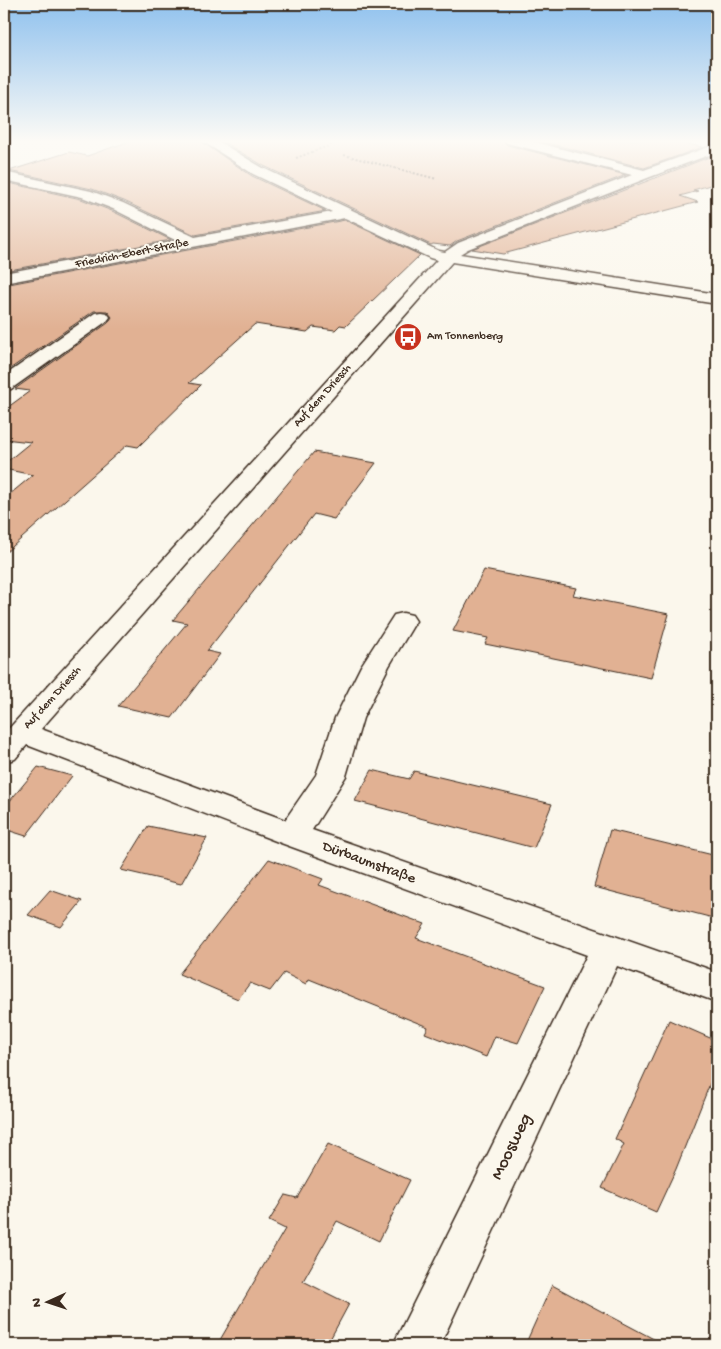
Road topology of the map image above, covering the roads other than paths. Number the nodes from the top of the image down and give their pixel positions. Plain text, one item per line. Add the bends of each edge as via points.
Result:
1 (110, 203) edge
2 (326, 203) edge
3 (572, 203) edge
4 (348, 213) junction
5 (194, 243) junction
6 (449, 257) junction
7 (4, 278) edge
8 (717, 299) edge
9 (101, 317) dead end
10 (7, 380) edge
11 (402, 621) dead end
12 (13, 742) edge
13 (292, 835) junction
14 (608, 948) junction
15 (717, 987) edge
16 (416, 1345) edge

1 - 5 street
2 - 4 street
3 - 6 street, Auf dem Driesch via 463,246
4 - 5 street, Friedrich-Ebert-Straße
4 - 6 street via 423,250
5 - 7 street, Friedrich-Ebert-Straße
6 - 8 street
6 - 12 street, Auf dem Driesch
9 - 10 street
11 - 13 street via 349,718 331,776
12 - 13 street, Dürbaumstraße
13 - 14 street, Dürbaumstraße
14 - 15 street, Dürbaumstraße
14 - 16 street, Moosweg

